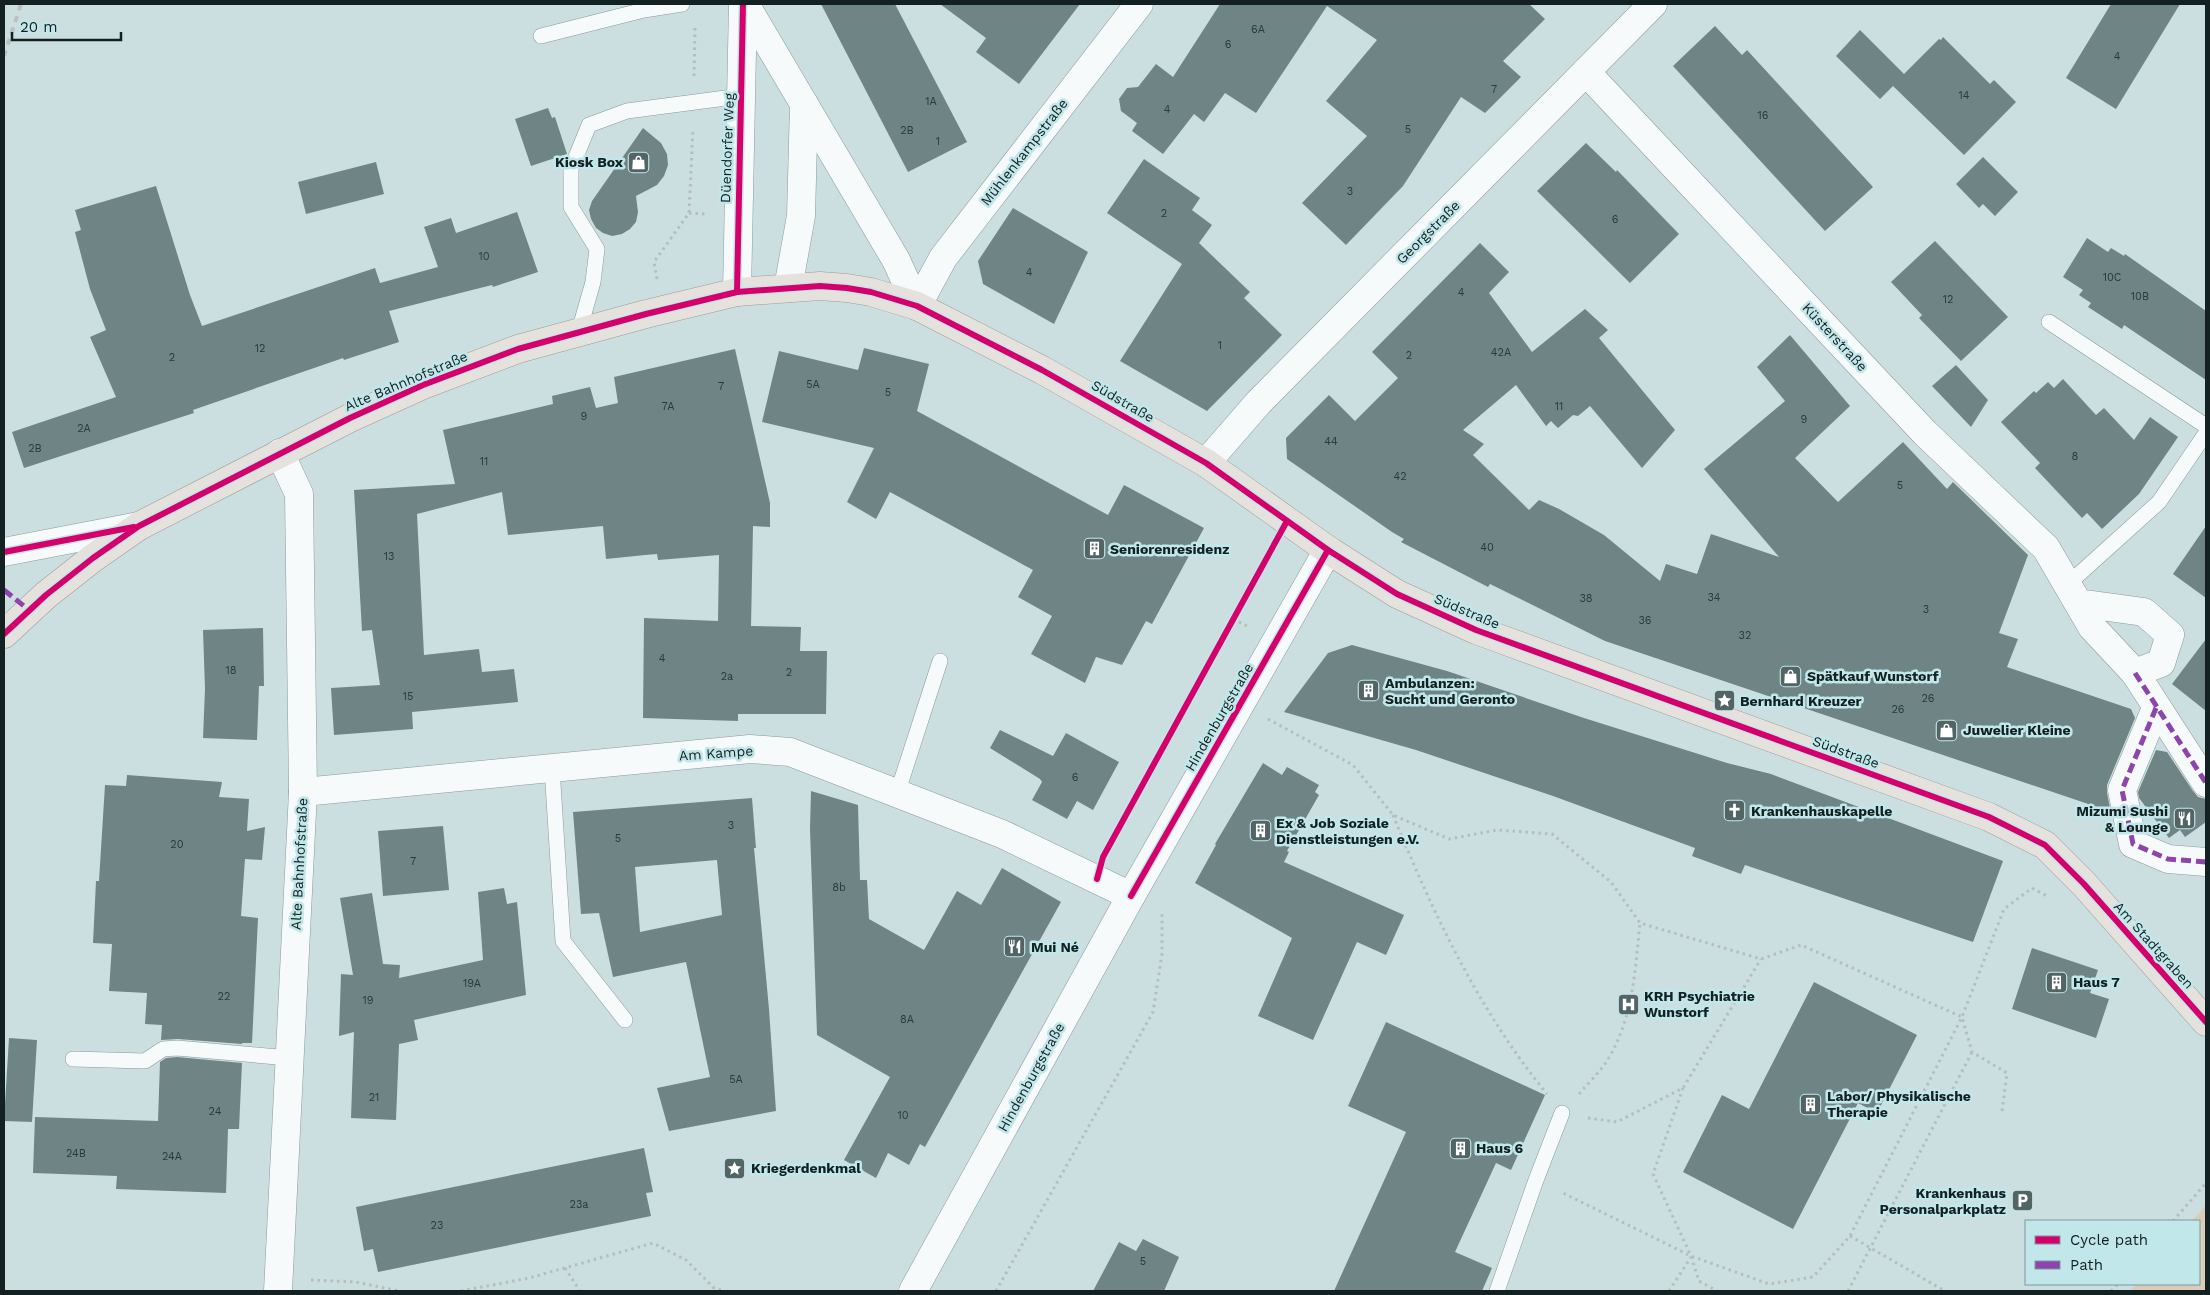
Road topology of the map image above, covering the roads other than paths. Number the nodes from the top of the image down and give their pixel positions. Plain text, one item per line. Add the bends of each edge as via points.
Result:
1 (682, 4) edge
2 (744, 4) edge
3 (1139, 4) edge
4 (1653, 4) edge
5 (643, 7) edge
6 (541, 36) dead end
7 (1586, 72) junction
8 (741, 96) junction
9 (804, 104) junction
10 (788, 288) junction
11 (737, 292) junction
12 (871, 292) joint
13 (917, 306) junction
14 (2049, 322) dead end
15 (579, 331) junction
16 (2206, 426) edge
17 (2206, 433) edge
18 (280, 452) junction
19 (1206, 463) junction
20 (139, 526) junction
21 (1328, 550) junction
22 (4, 552) edge
23 (2073, 594) junction
24 (4, 634) edge
25 (940, 661) dead end
26 (2135, 673) junction
27 (2156, 708) junction
28 (552, 768) junction
29 (2206, 783) edge
30 (303, 792) junction
31 (897, 794) junction
32 (2206, 862) edge
33 (2084, 884) joint
34 (1131, 896) junction
35 (625, 1020) dead end
36 (2206, 1022) edge
37 (289, 1058) junction
38 (73, 1059) dead end
39 (1562, 1113) road end
40 (278, 1285) edge
41 (913, 1291) edge
42 (1497, 1291) edge

1 - 5 lane
2 - 8 street, Düendorfer Weg
2 - 9 street, Düendorfer Weg
3 - 13 street, Mühlenkampstraße via 943,258
4 - 7 street, Georgstraße
5 - 6 lane
7 - 19 street, Georgstraße via 1259,402
7 - 23 street, Küsterstraße via 1925,433 2046,548
8 - 11 street, Düendorfer Weg
8 - 15 lane via 627,111 589,125 571,169 571,208 597,249 593,282
9 - 10 street via 801,216
9 - 13 street, Düendorfer Weg via 891,251
10 - 11 main road, Alte Bahnhofstraße
10 - 12 main road, Alte Bahnhofstraße via 847,288
11 - 15 main road, Alte Bahnhofstraße
12 - 13 main road, Südstraße
13 - 19 main road, Südstraße via 1042,370
14 - 16 lane
15 - 18 main road, Alte Bahnhofstraße via 518,349 424,385
17 - 23 lane via 2159,502
18 - 20 main road, Alte Bahnhofstraße
18 - 30 street, Alte Bahnhofstraße via 299,494
19 - 21 main road, Südstraße
20 - 22 street
20 - 24 main road, Alte Bahnhofstraße via 46,595
21 - 33 main road, Südstraße via 1398,594 1476,630 1989,818 2045,845
21 - 34 street, Hindenburgstraße
23 - 26 street, Küsterstraße via 2092,627
23 - 26 street via 2144,612 2170,635 2161,662
25 - 31 lane
26 - 27 street, Küsterstraße
27 - 29 street, Küsterstraße
27 - 32 street via 2122,790 2133,844 2168,859
28 - 30 street, Am Kampe
28 - 31 street, Am Kampe via 750,749 790,752
28 - 35 lane via 563,941
30 - 37 street, Alte Bahnhofstraße
31 - 34 street, Am Kampe via 1002,834
33 - 36 main road, Am Stadtgraben
34 - 41 street, Hindenburgstraße
37 - 38 lane via 177,1048 163,1049 145,1061
37 - 40 street, Alte Bahnhofstraße
39 - 42 lane

